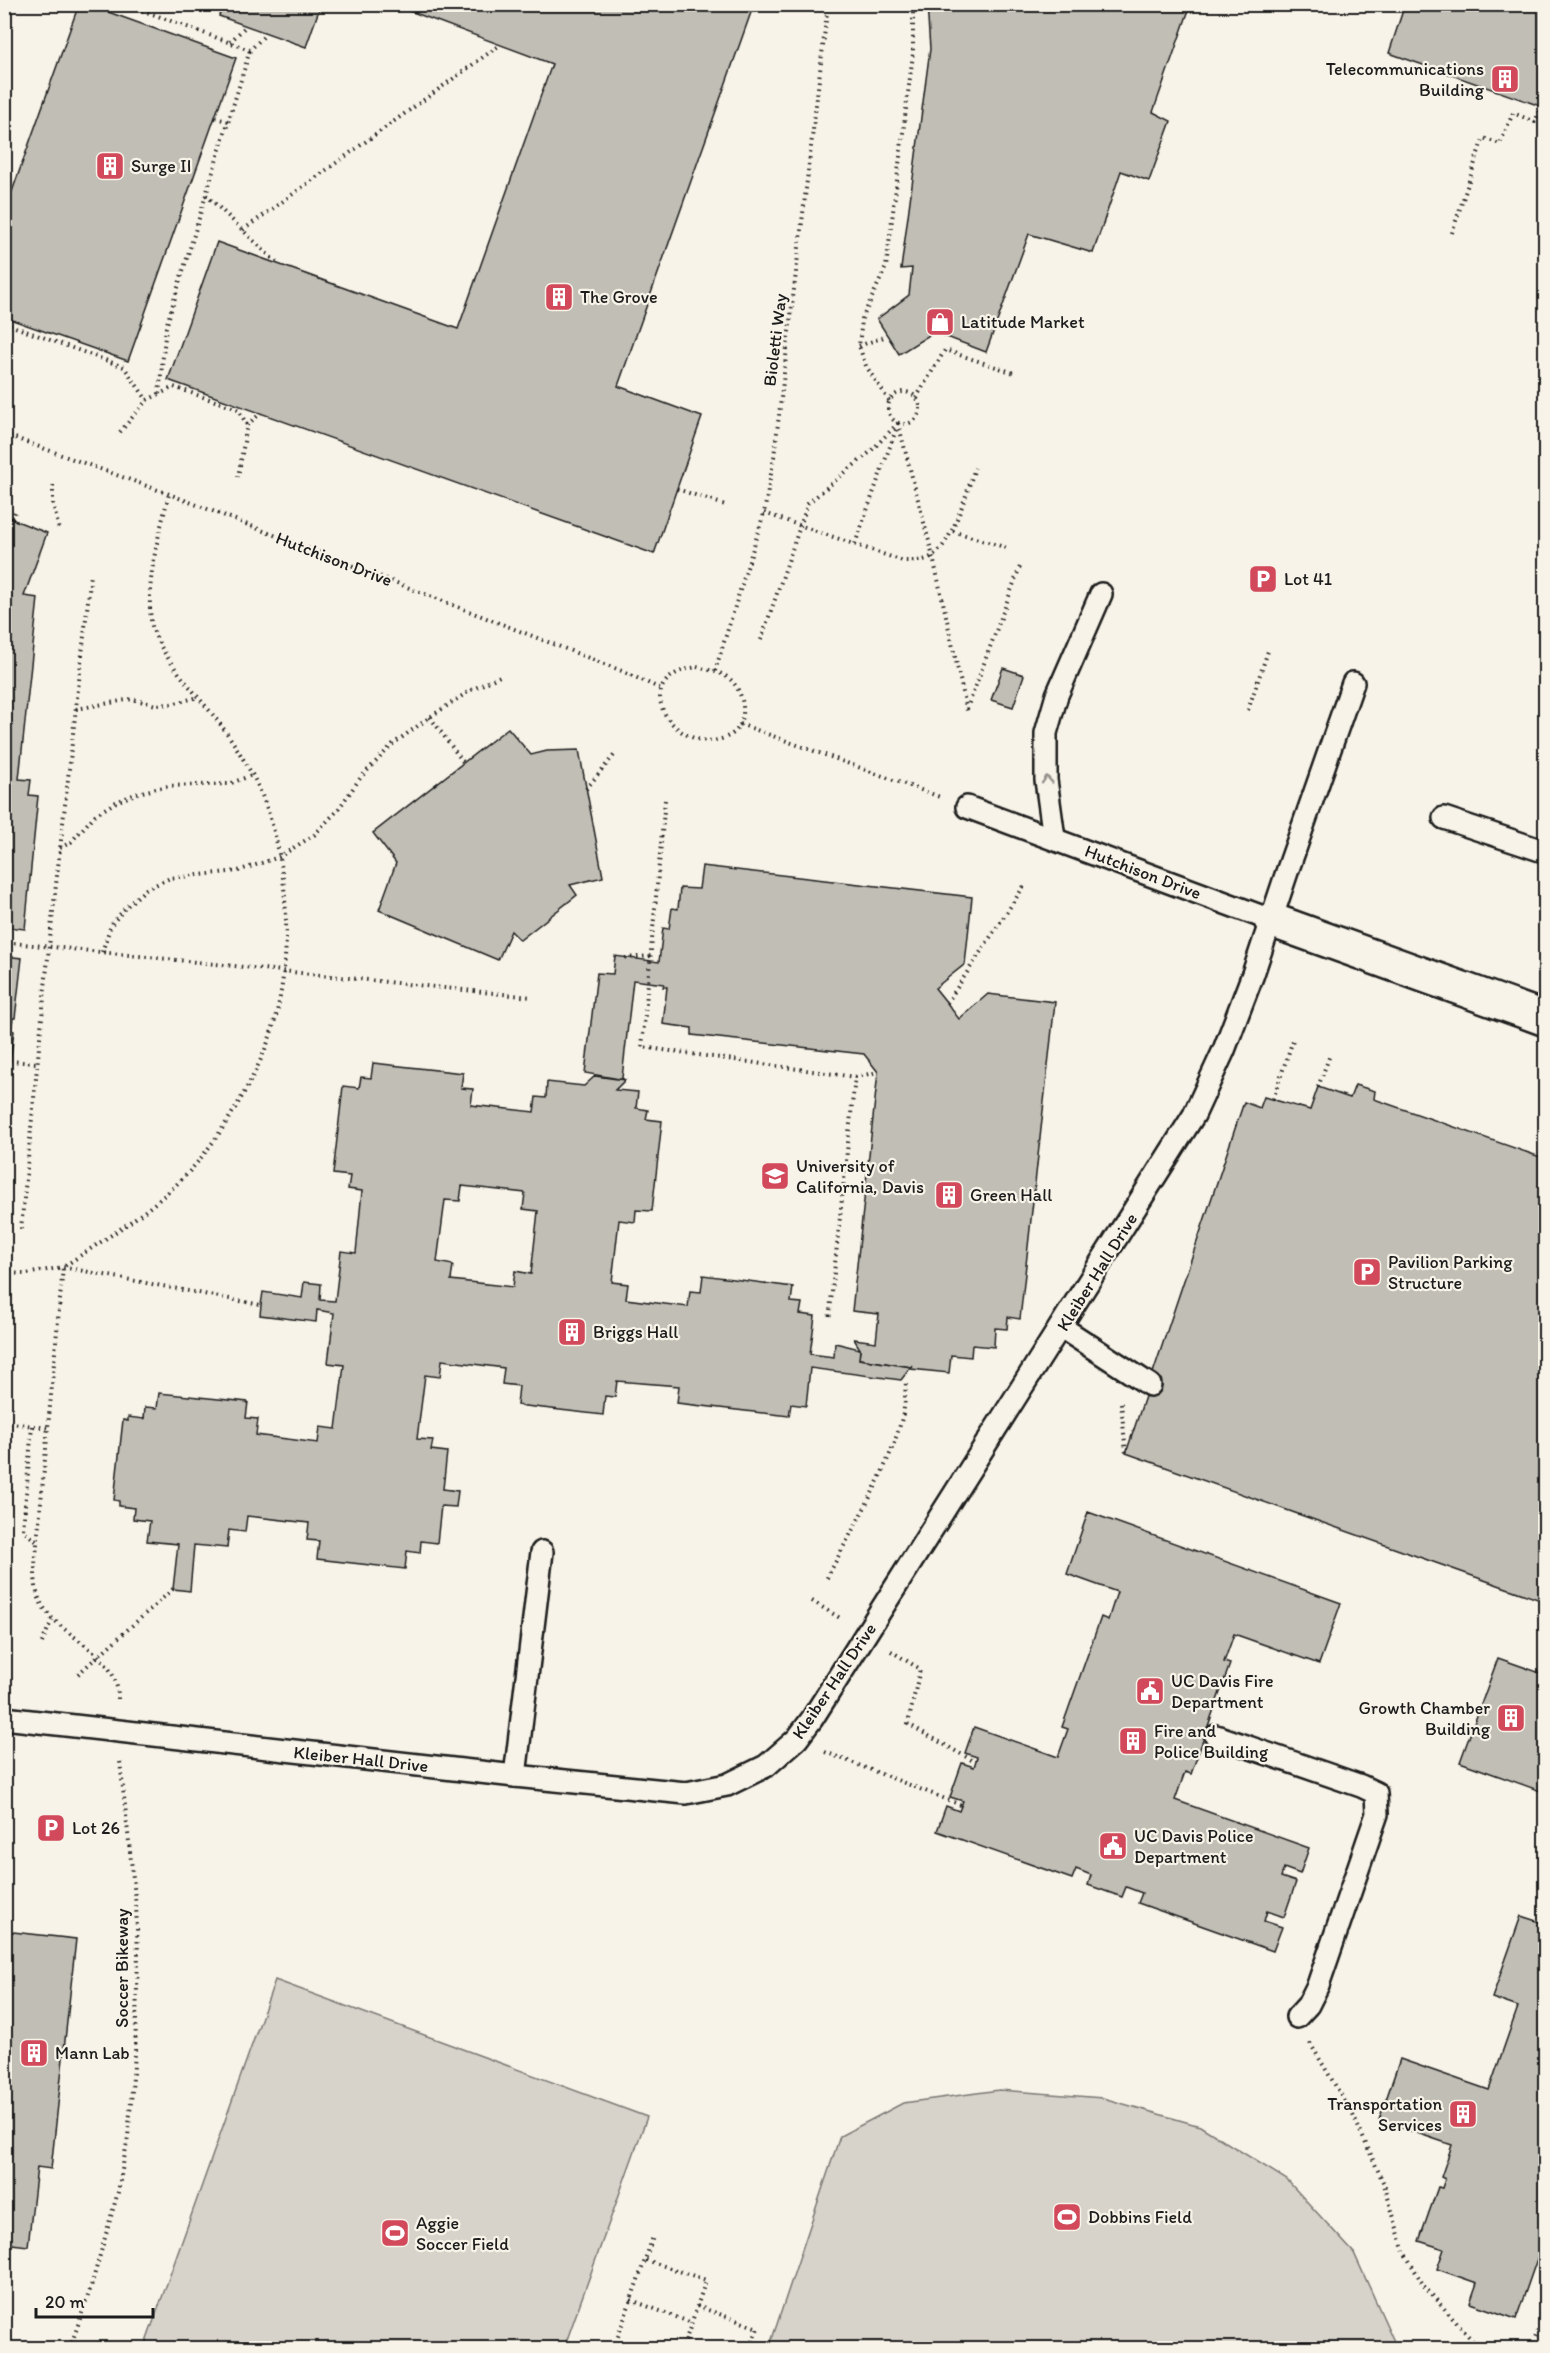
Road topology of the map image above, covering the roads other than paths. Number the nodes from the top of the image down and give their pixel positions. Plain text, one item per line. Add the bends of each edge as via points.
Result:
1 (1101, 594) dead end
2 (1353, 684) dead end
3 (967, 807) road end
4 (1444, 818) dead end
5 (1054, 838) junction
6 (1545, 852) edge
7 (1271, 920) junction
8 (1545, 1019) edge
9 (1061, 1327) junction
10 (1150, 1384) dead end
11 (542, 1552) dead end
12 (4, 1718) edge
13 (1215, 1736) dead end
14 (515, 1776) junction
15 (1298, 2017) road end

5 -> 1 lane via 1046,780 1046,734 1057,695
2 - 7 lane, Kleiber Hall Drive
3 - 5 lane, Hutchison Drive
4 - 6 lane
5 - 7 lane, Hutchison Drive
7 - 8 street, Hutchison Drive
7 - 9 lane, Kleiber Hall Drive via 1245,996 1194,1115
9 - 10 lane
9 - 14 lane, Kleiber Hall Drive via 812,1719 797,1739 766,1766 727,1785 686,1793
11 - 14 lane
12 - 14 lane, Kleiber Hall Drive
13 - 15 lane via 1376,1793 1377,1814 1321,1974 1308,2005

